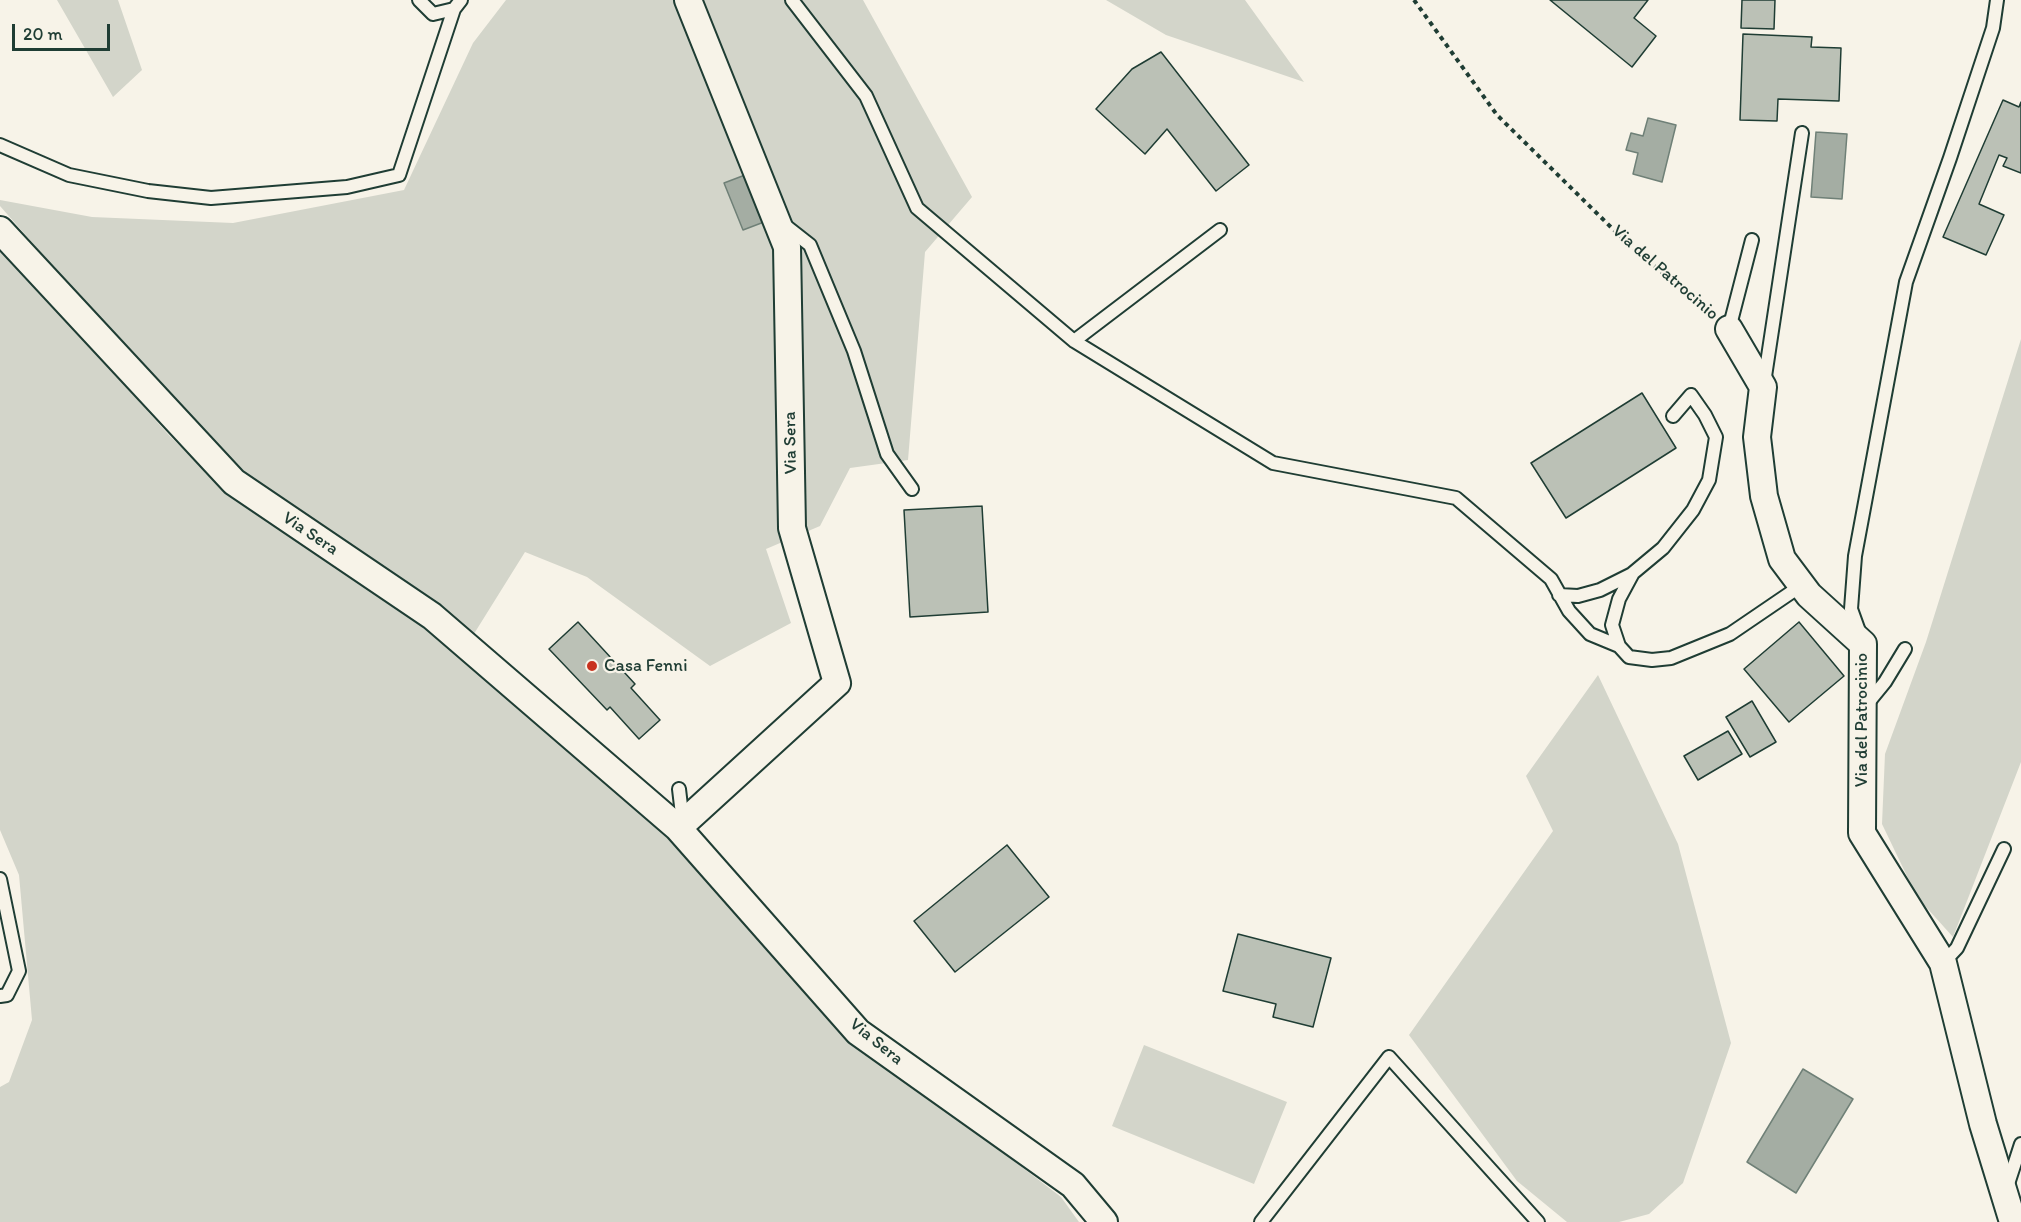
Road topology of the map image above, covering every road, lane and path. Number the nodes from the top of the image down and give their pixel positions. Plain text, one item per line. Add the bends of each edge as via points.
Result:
1 (419, 0) edge
2 (688, 0) edge
3 (792, 0) edge
4 (1414, 0) edge
5 (1997, 0) edge
6 (457, 4) edge
7 (1802, 133) dead end
8 (0, 145) edge
9 (774, 216) junction
10 (0, 230) edge
11 (1220, 230) dead end
12 (1752, 240) dead end
13 (1729, 329) junction
14 (1074, 341) junction
15 (1763, 387) junction
16 (1673, 416) dead end
17 (912, 489) dead end
18 (1633, 573) junction
19 (1802, 585) junction
20 (1560, 595) junction
21 (1863, 644) junction
22 (1619, 646) junction
23 (1905, 649) dead end
24 (1863, 710) junction
25 (679, 789) dead end
26 (681, 826) junction
27 (2004, 849) dead end
28 (0, 879) edge
29 (1943, 963) junction
30 (0, 996) edge
31 (2021, 1144) edge
32 (2005, 1197) junction
33 (1104, 1222) edge
34 (1261, 1222) edge
35 (1538, 1222) edge
36 (2013, 1222) edge

1 - 6 lane via 433,14
2 - 9 street, Via Sera
3 - 14 lane via 866,96 917,208
4 - 13 path, Via del Patrocinio via 1497,115 1623,239
5 - 21 lane via 1989,39 1906,282 1855,556 1851,609
6 - 8 lane via 399,175 347,187 212,198 148,191 69,175
7 - 15 lane
9 - 17 lane via 810,245 854,351 887,454
9 - 26 street, Via Sera via 787,247 792,528 837,683
10 - 26 street, Via Sera via 234,482 432,616
11 - 14 lane
12 - 13 lane
13 - 15 street, Via del Patrocinio
14 - 20 lane via 1273,463 1456,498 1551,579
15 - 19 street, Via del Patrocinio via 1757,437 1764,496 1782,559
16 - 18 lane via 1691,395 1705,415 1716,437 1709,480 1693,510 1663,548
18 - 20 lane via 1600,590 1578,596
18 - 22 lane via 1619,599 1612,625
19 - 21 street, Via del Patrocinio
19 - 22 lane via 1730,634 1671,658 1629,657
20 - 22 lane via 1590,634
21 - 24 street, Via del Patrocinio
23 - 24 lane
24 - 29 street, Via del Patrocinio via 1862,833
25 - 26 lane
26 - 33 street, Via Sera via 858,1032 1073,1185
27 - 29 lane via 1957,948
28 - 30 lane via 19,971 7,995
29 - 32 street, Via del Patrocinio
31 - 32 lane
32 - 36 street, Via del Patrocinio
34 - 35 lane via 1389,1057

